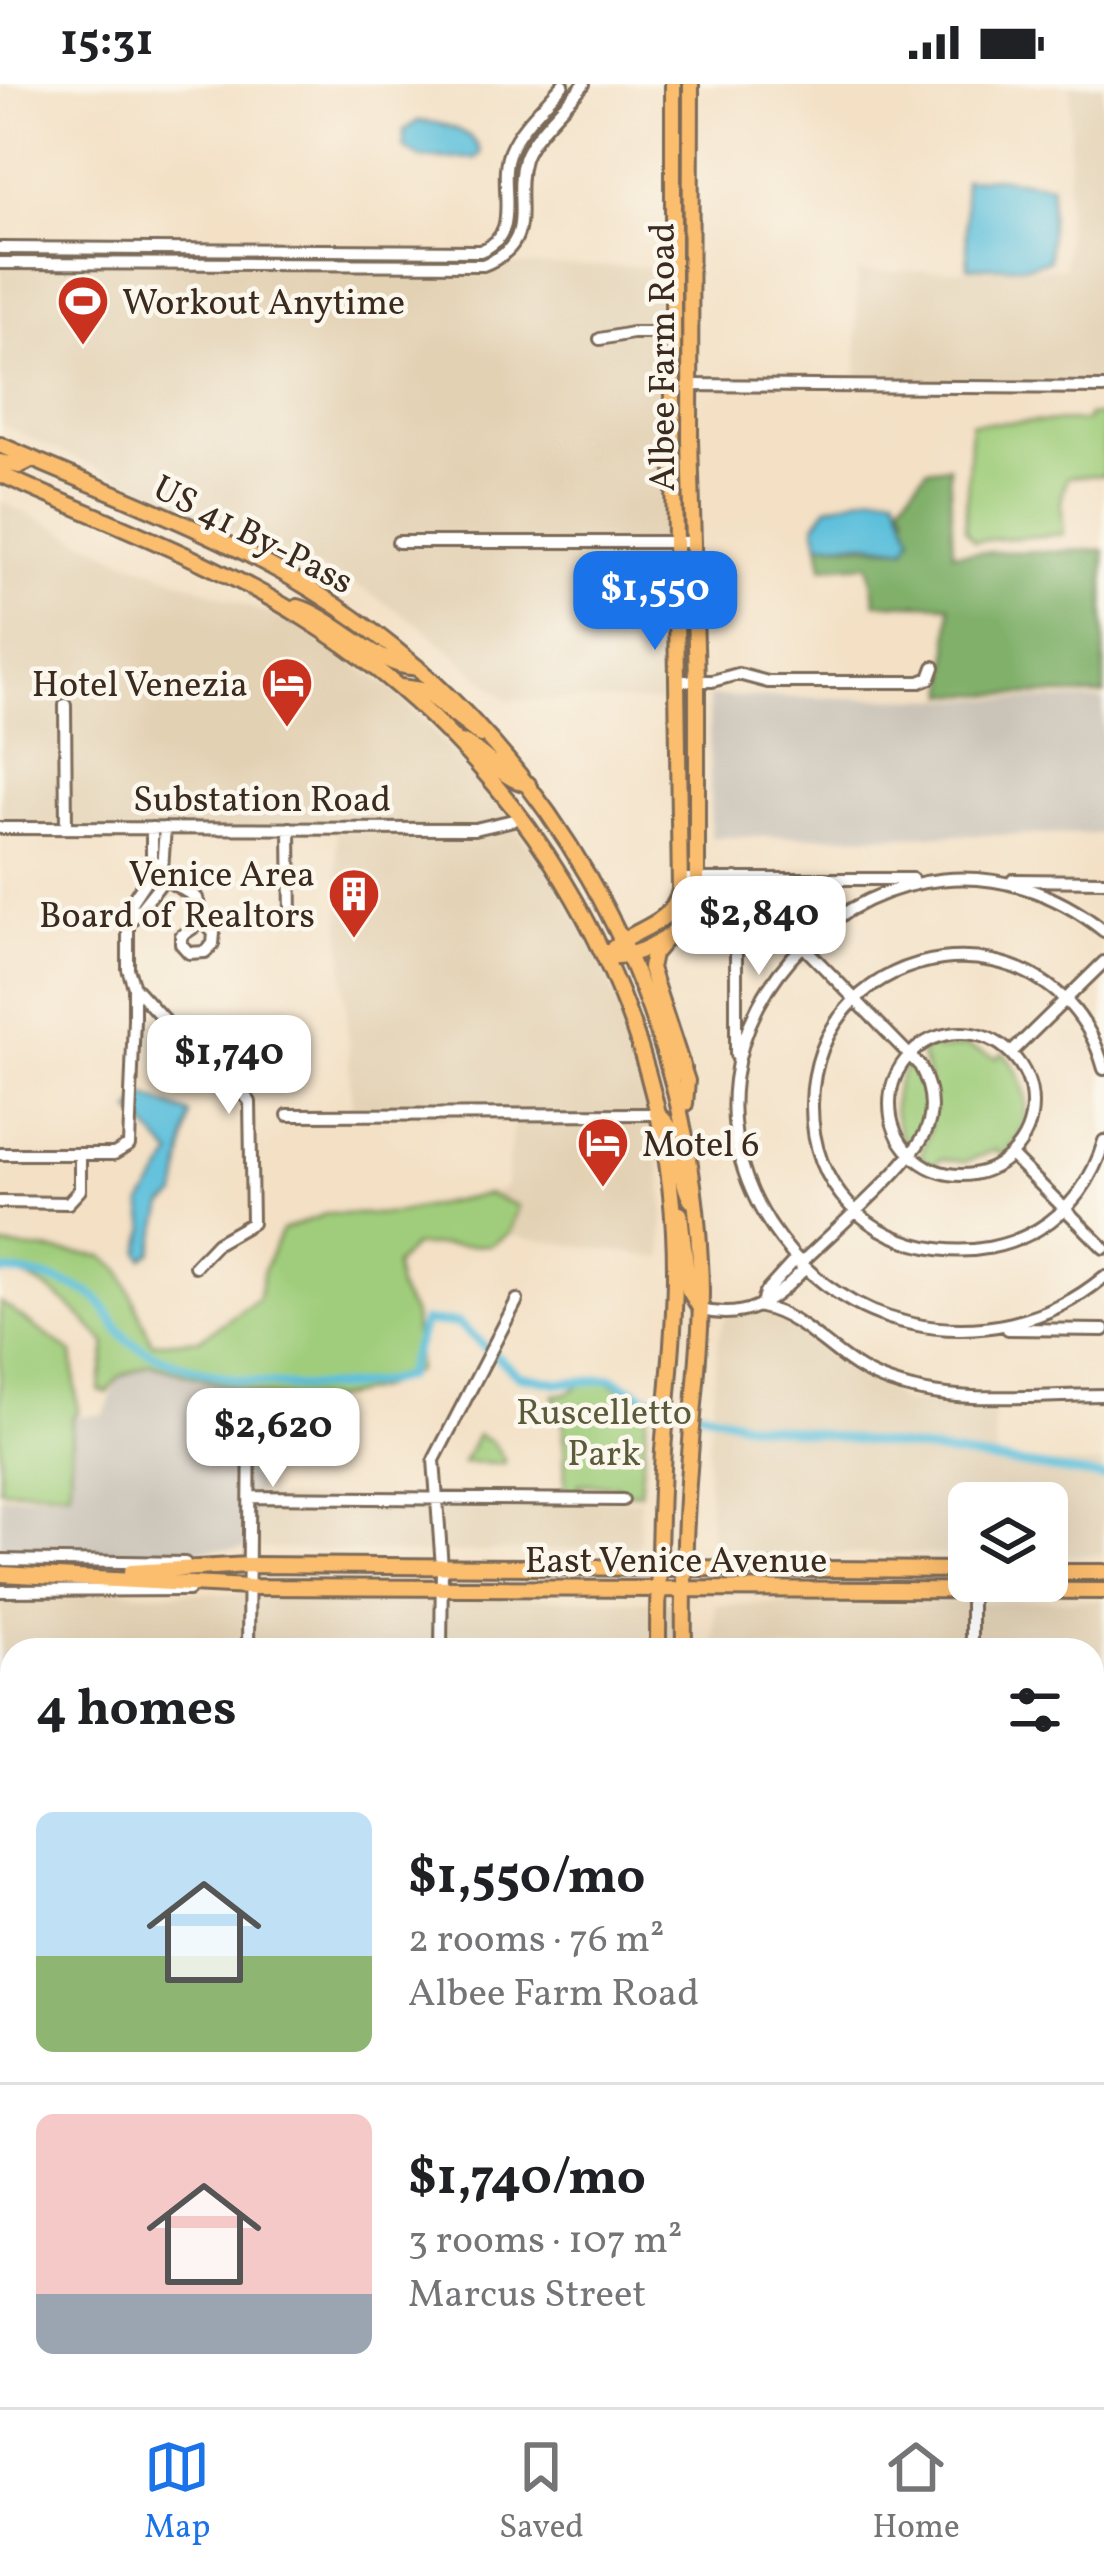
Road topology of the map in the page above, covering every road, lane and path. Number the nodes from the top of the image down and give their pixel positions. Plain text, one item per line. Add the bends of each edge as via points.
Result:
1 (563, 84) edge
2 (584, 84) edge
3 (673, 84) edge
4 (691, 84) edge
5 (673, 132) junction
6 (691, 132) junction
7 (0, 248) edge
8 (168, 249) junction
9 (306, 250) junction
10 (0, 263) edge
11 (168, 264) junction
12 (306, 265) junction
13 (672, 334) junction
14 (600, 339) dead end
15 (673, 385) junction
16 (690, 385) junction
17 (1104, 388) edge
18 (0, 445) edge
19 (33, 460) junction
20 (0, 462) edge
21 (0, 475) edge
22 (201, 534) junction
23 (398, 542) dead end
24 (676, 542) junction
25 (694, 542) junction
26 (188, 558) junction
27 (270, 598) junction
28 (417, 668) junction
29 (934, 668) dead end
30 (680, 681) junction
31 (698, 681) junction
32 (400, 687) junction
33 (65, 705) dead end
34 (454, 739) junction
35 (495, 745) junction
36 (680, 774) junction
37 (698, 774) junction
38 (528, 784) junction
39 (522, 818) junction
40 (0, 828) edge
41 (66, 828) junction
42 (159, 828) junction
43 (290, 828) junction
44 (163, 878) junction
45 (698, 878) junction
46 (736, 878) junction
47 (680, 879) junction
48 (952, 879) junction
49 (986, 879) junction
50 (1077, 881) junction
51 (1104, 881) edge
52 (1068, 906) junction
53 (203, 921) dead end
54 (291, 922) dead end
55 (128, 925) junction
56 (1104, 931) edge
57 (667, 937) junction
58 (802, 945) junction
59 (626, 947) junction
60 (606, 957) junction
61 (1104, 962) edge
62 (134, 987) junction
63 (1066, 999) junction
64 (856, 1000) junction
65 (910, 1054) junction
66 (1011, 1054) junction
67 (1104, 1069) edge
68 (736, 1078) junction
69 (657, 1114) junction
70 (288, 1115) dead end
71 (683, 1121) junction
72 (1104, 1141) edge
73 (0, 1154) edge
74 (80, 1154) junction
75 (910, 1154) junction
76 (1011, 1154) junction
77 (672, 1199) junction
78 (0, 1202) edge
79 (855, 1209) junction
80 (1065, 1209) junction
81 (697, 1210) junction
82 (1104, 1248) edge
83 (801, 1263) junction
84 (195, 1266) dead end
85 (1104, 1277) edge
86 (517, 1300) dead end
87 (1066, 1304) junction
88 (761, 1307) junction
89 (701, 1310) junction
90 (980, 1329) junction
91 (1073, 1330) junction
92 (1104, 1330) edge
93 (1104, 1395) edge
94 (250, 1415) dead end
95 (250, 1497) junction
96 (437, 1498) junction
97 (623, 1500) dead end
98 (0, 1560) edge
99 (248, 1565) junction
100 (442, 1567) junction
101 (684, 1568) junction
102 (658, 1569) junction
103 (948, 1570) edge
104 (1068, 1571) edge
105 (1104, 1572) edge
106 (0, 1574) edge
107 (73, 1575) junction
108 (948, 1586) edge
109 (248, 1587) junction
110 (442, 1587) junction
111 (658, 1590) junction
112 (683, 1590) junction
113 (1068, 1590) edge
114 (0, 1591) edge
115 (1104, 1592) edge
116 (971, 1602) edge
117 (248, 1638) edge
118 (441, 1638) edge
119 (658, 1638) edge
120 (684, 1638) edge
121 (971, 1638) edge

1 - 9 street via 508,154 507,218 488,248
2 - 12 street via 527,152 521,222 500,257 472,266
3 - 5 main road, Albee Farm Road
4 - 6 main road, Albee Farm Road
5 - 6 main road
5 - 13 main road, Albee Farm Road
6 - 16 main road, Albee Farm Road
7 - 8 street
8 - 9 street
8 - 11 street
9 - 12 street
10 - 11 street
11 - 12 street
13 - 14 street
13 - 15 main road, Albee Farm Road
15 - 16 street
15 - 24 main road, Albee Farm Road
16 - 17 street
16 - 25 main road, Albee Farm Road
18 - 19 main road, US 41 By-Pass
19 - 20 main road
19 - 22 main road, US 41 By-Pass
21 - 26 main road, US 41 By-Pass
22 - 26 main road
22 - 28 main road, US 41 By-Pass via 310,588
23 - 24 street
24 - 25 street
24 - 30 main road, Albee Farm Road
25 - 31 main road, Albee Farm Road
26 - 27 main road, US 41 By-Pass
27 - 28 main road via 320,614 396,665
27 - 32 main road, US 41 By-Pass
28 - 35 main road, US 41 By-Pass
29 - 31 street via 920,682 768,682 737,674
30 - 31 street
30 - 36 main road, Albee Farm Road
31 - 37 main road, Albee Farm Road
32 - 34 main road, US 41 By-Pass
32 - 35 main road via 422,690
33 - 41 street
34 - 38 main road via 487,754 513,782
34 - 39 main road, US 41 By-Pass
35 - 38 main road, US 41 By-Pass
36 - 37 main road
36 - 47 main road, Albee Farm Road
37 - 45 main road, Albee Farm Road
38 - 59 main road, US 41 By-Pass
39 - 43 street, Substation Road via 476,829
39 - 60 main road, US 41 By-Pass
40 - 41 street, Substation Road
41 - 42 street, Substation Road
42 - 43 street, Substation Road
42 - 44 street
42 - 55 street via 152,871
43 - 54 street
44 - 53 street via 197,898
44 - 55 street
45 - 46 street
45 - 47 street
45 - 57 main road, Albee Farm Road via 690,916
46 - 48 street
46 - 68 street
47 - 59 main road via 672,912
48 - 49 street
48 - 58 street via 871,898
49 - 50 street
49 - 52 street
50 - 51 street
50 - 52 street
52 - 56 street
55 - 62 street
57 - 59 main road
57 - 71 main road via 650,968 687,1081
58 - 64 street
58 - 68 street via 755,1012
59 - 60 main road
59 - 71 main road, US 41 By-Pass via 663,1040
60 - 69 main road, US 41 By-Pass
61 - 63 street
62 - 74 street via 131,1139 120,1153
62 - 84 street via 252,1108 252,1223
63 - 64 street via 1017,967 961,956 904,968
63 - 66 street
63 - 67 street
64 - 65 street
64 - 79 street via 822,1052 812,1105 822,1156
65 - 66 street via 956,1034 983,1037
65 - 75 street via 890,1104 894,1131
65 - 75 street via 931,1103
66 - 76 street via 1032,1110
68 - 83 street via 745,1168 764,1214
69 - 70 street
69 - 77 main road, US 41 By-Pass
69 - 81 main road via 671,1126
71 - 81 main road, US 41 By-Pass
72 - 80 street
73 - 74 street
74 - 78 street via 80,1190 68,1203
75 - 76 street via 960,1175
75 - 79 street
76 - 80 street
77 - 89 main road via 682,1220 688,1290
77 - 102 main road, US 41 By-Pass
79 - 80 street via 898,1238 959,1253 1018,1241
79 - 83 street
80 - 82 street
81 - 89 main road, US 41 By-Pass
83 - 88 street via 802,1271
83 - 90 street via 885,1316
85 - 87 street
86 - 96 street via 436,1454
87 - 90 street
87 - 91 street
88 - 89 street
88 - 93 street via 862,1370 909,1389
89 - 101 main road, US 41 By-Pass
90 - 91 street
91 - 92 street
94 - 95 street
95 - 96 street
95 - 99 street
96 - 97 street
96 - 100 street
98 - 99 street, East Venice Avenue
99 - 100 main road, East Venice Avenue
99 - 107 main road, East Venice Avenue
99 - 109 street
100 - 102 main road, East Venice Avenue
100 - 110 street
101 - 102 main road, East Venice Avenue
101 - 103 main road, East Venice Avenue
101 - 112 main road, US 41 By-Pass
102 - 111 main road, US 41 By-Pass
104 - 105 main road
106 - 107 main road, East Venice Avenue
107 - 109 main road, East Venice Avenue
108 - 112 main road, East Venice Avenue
109 - 110 main road, East Venice Avenue
109 - 114 street, East Venice Avenue
109 - 117 street
110 - 111 main road, East Venice Avenue
110 - 118 street
111 - 112 main road, East Venice Avenue
111 - 119 main road, US 41 By-Pass
112 - 120 main road, US 41 By-Pass
113 - 115 main road, East Venice Avenue
116 - 121 street

